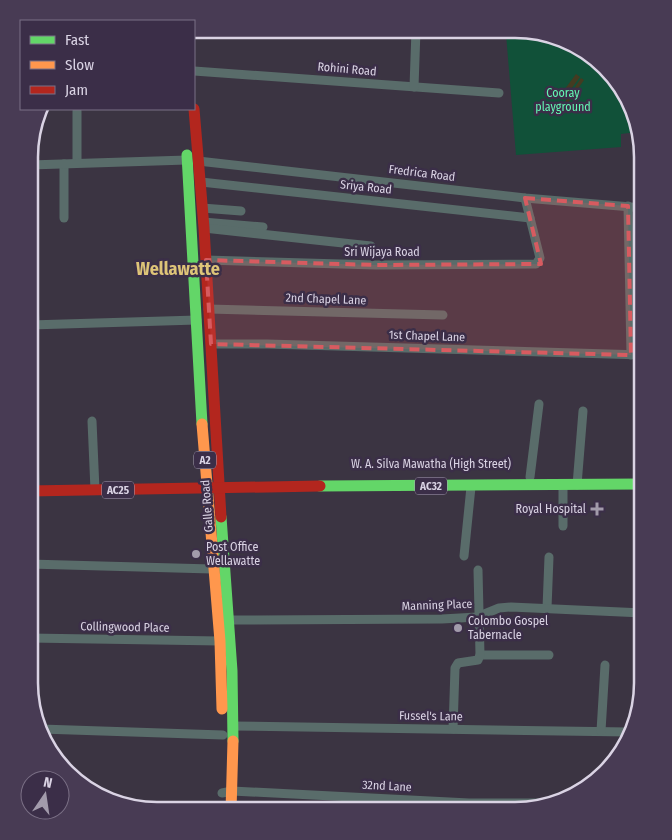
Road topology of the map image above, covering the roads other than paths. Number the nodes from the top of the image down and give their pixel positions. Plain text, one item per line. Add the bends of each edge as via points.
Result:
1 (416, 38) edge
2 (195, 72) edge
3 (414, 86) junction
4 (499, 93) dead end
5 (184, 110) edge
6 (194, 110) edge
7 (77, 111) dead end
8 (192, 160) junction
9 (78, 163) junction
10 (38, 164) edge
11 (64, 164) junction
12 (200, 182) junction
13 (525, 198) junction
14 (628, 206) junction
15 (634, 207) edge
16 (202, 208) junction
17 (241, 211) dead end
18 (64, 218) dead end
19 (530, 218) junction
20 (204, 225) junction
21 (263, 226) dead end
22 (372, 246) dead end
23 (206, 260) junction
24 (208, 309) junction
25 (443, 314) dead end
26 (197, 320) junction
27 (38, 325) edge
28 (210, 344) junction
29 (631, 355) joint
30 (538, 404) dead end
31 (583, 411) dead end
32 (92, 421) dead end
33 (530, 477) junction
34 (634, 477) edge
35 (577, 481) junction
36 (207, 483) junction
37 (219, 483) junction
38 (634, 484) edge
39 (563, 485) junction
40 (471, 487) junction
41 (95, 490) junction
42 (38, 491) edge
43 (563, 526) dead end
44 (464, 556) dead end
45 (549, 557) dead end
46 (38, 564) edge
47 (212, 569) junction
48 (478, 570) dead end
49 (547, 608) junction
50 (634, 613) edge
51 (477, 617) junction
52 (230, 620) junction
53 (38, 638) edge
54 (220, 640) junction
55 (480, 655) junction
56 (549, 655) dead end
57 (605, 665) dead end
58 (233, 726) junction
59 (47, 729) edge
60 (453, 729) junction
61 (601, 731) junction
62 (624, 732) edge
63 (223, 735) junction
64 (227, 792) junction
65 (224, 802) edge
66 (229, 802) edge
67 (447, 802) edge

1 - 3 street
2 - 3 street, Rohini Road
3 - 4 street, Rohini Road
5 - 8 main road, Galle Road / A2
6 - 8 main road, Galle Road / A2
7 - 9 street
8 - 9 street, Fredrica Road
8 - 12 main road, Galle Road / A2
8 - 13 street, Fredrica Road
8 - 26 main road, Galle Road / A2
9 - 11 street, Fredrica Road
10 - 11 street, Fredrica Road
11 - 18 street
12 - 16 main road, Galle Road / A2
12 - 19 street, Sriya Road
13 - 14 street, Fredrica Road
13 - 19 street
14 - 15 street, Fredrica Road
14 - 29 street
16 - 17 street
16 - 20 main road, Galle Road / A2
19 - 23 street, Sri Wijaya Road via 539,244 540,258 536,264 376,265
20 - 21 street
20 - 22 street
20 - 23 main road, Galle Road / A2
23 - 24 main road, Galle Road / A2
24 - 25 street, 2nd Chapel Lane
24 - 28 main road, Galle Road / A2
26 - 27 street
26 - 36 main road, Galle Road / A2
28 - 29 street, 1st Chapel Lane
28 - 37 main road, Galle Road / A2
30 - 33 street
31 - 35 street
32 - 41 street
33 - 35 main road, W. A. Silva Mawatha (High Street) / AC32
33 - 37 main road, W. A. Silva Mawatha (High Street) / AC32
34 - 35 main road, W. A. Silva Mawatha (High Street) / AC32
35 - 38 main road, W. A. Silva Mawatha (High Street) / AC32
35 - 39 main road, W. A. Silva Mawatha (High Street) / AC32
36 - 37 main road
36 - 41 main road, AC25
36 - 47 main road, Galle Road / A2
37 - 40 main road, W. A. Silva Mawatha (High Street) / AC32
37 - 52 main road, Galle Road / A2
39 - 40 main road, W. A. Silva Mawatha (High Street) / AC32
39 - 43 street
40 - 44 street
41 - 42 main road, AC25
45 - 49 street
46 - 47 street
47 - 54 main road, Galle Road / A2
48 - 51 street
49 - 50 street, Manning Place
49 - 51 street, Manning Place via 500,608
51 - 52 street, Manning Place
51 - 55 street
52 - 58 main road, Galle Road / A2
53 - 54 street, Collingwood Place
54 - 63 main road, Galle Road / A2
55 - 56 street
55 - 60 street via 478,660 458,663 455,668
57 - 61 street
58 - 60 street, Fussel's Lane
58 - 64 main road, Galle Road / A2
59 - 63 street
60 - 61 street, Fussel's Lane
61 - 62 street, Fussel's Lane
63 - 64 main road, Galle Road / A2
64 - 65 main road, Galle Road / A2
64 - 66 main road, Galle Road / A2
64 - 67 street, 32nd Lane

